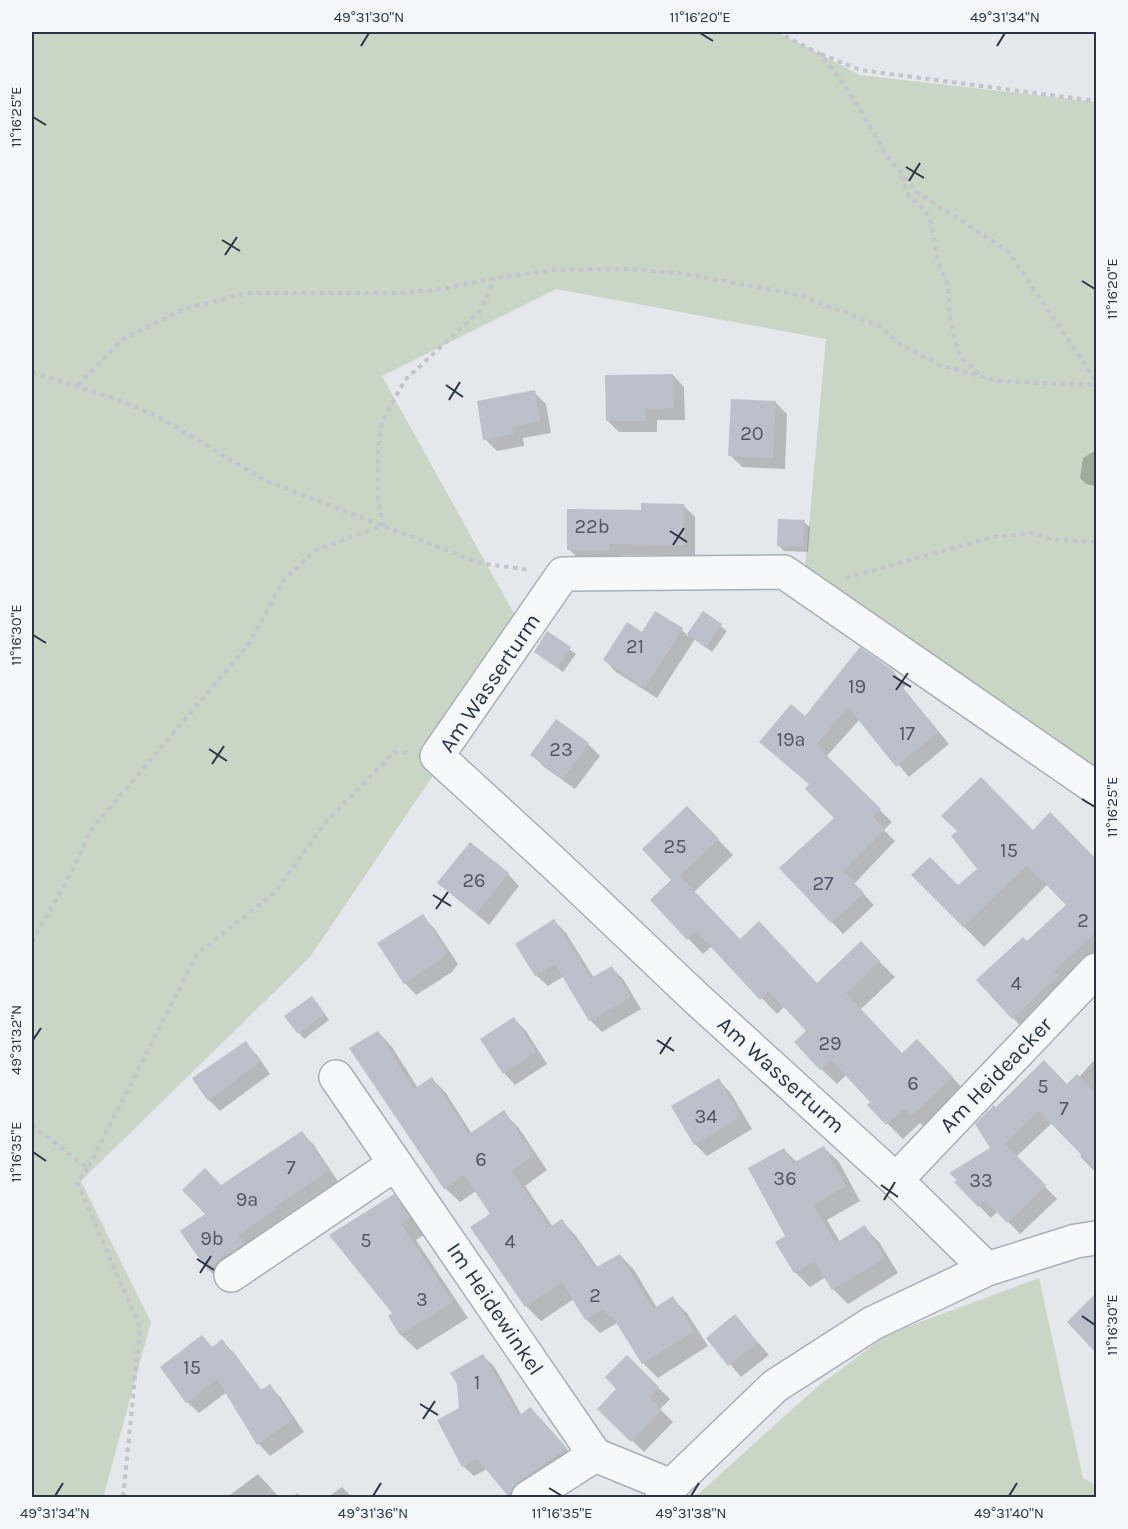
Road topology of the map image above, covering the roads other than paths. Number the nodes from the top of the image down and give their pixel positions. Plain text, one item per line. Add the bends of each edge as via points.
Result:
1 (1096, 788) edge
2 (1096, 970) edge
3 (336, 1077) dead end
4 (395, 1164) junction
5 (896, 1180) junction
6 (1096, 1238) edge
7 (987, 1269) junction
8 (231, 1275) dead end
9 (595, 1455) junction
10 (667, 1492) edge
11 (528, 1497) edge

1 - 5 street, Am Wasserturm via 784,572 563,574 437,756
2 - 5 street, Am Heideacker
3 - 4 street, Im Heidewinkel
4 - 8 street
4 - 9 street, Im Heidewinkel
5 - 7 street, Am Wasserturm
6 - 7 street
7 - 10 street via 873,1323 776,1386
9 - 10 street
9 - 11 street

